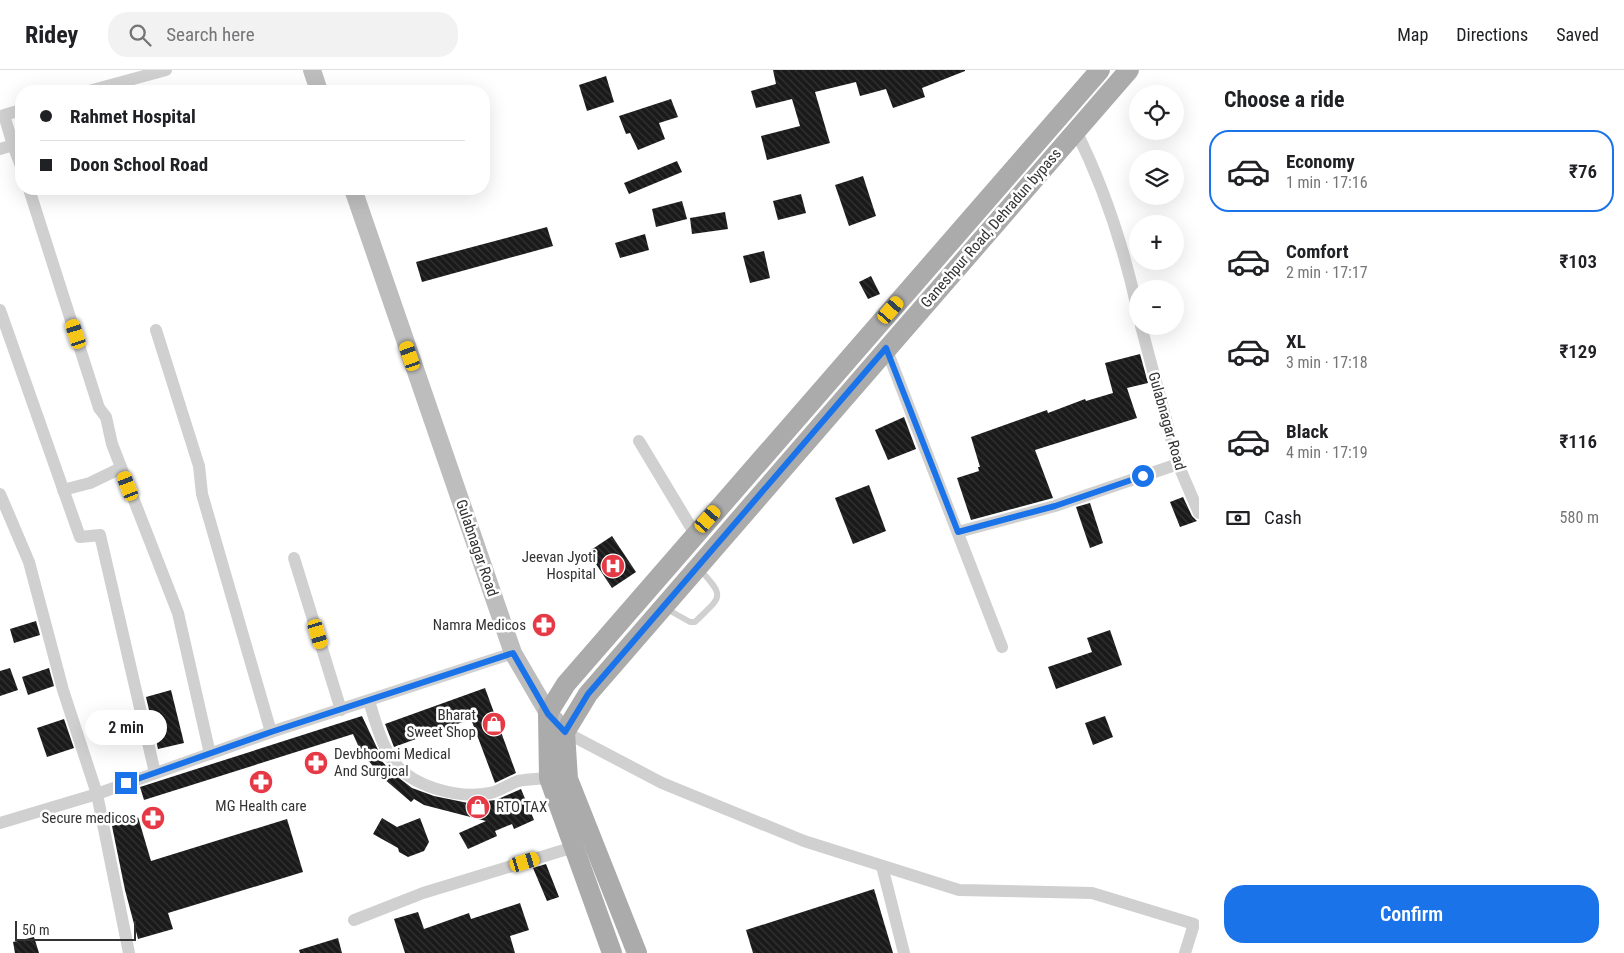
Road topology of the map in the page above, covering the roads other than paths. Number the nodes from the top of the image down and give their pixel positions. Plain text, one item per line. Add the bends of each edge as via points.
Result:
1 (166, 70) edge
2 (312, 70) edge
3 (1100, 70) edge
4 (1129, 70) edge
5 (112, 85) edge
6 (317, 85) edge
7 (15, 112) edge
8 (1076, 131) junction
9 (13, 145) junction
10 (0, 149) edge
11 (15, 150) edge
12 (31, 195) edge
13 (355, 195) edge
14 (1130, 280) edge
15 (0, 310) edge
16 (156, 330) dead end
17 (1143, 335) edge
18 (886, 348) junction
19 (639, 441) dead end
20 (1178, 464) junction
21 (121, 468) junction
22 (63, 490) junction
23 (0, 494) edge
24 (1199, 513) edge
25 (958, 532) junction
26 (695, 534) junction
27 (294, 558) dead end
28 (697, 567) junction
29 (663, 606) junction
30 (1002, 648) dead end
31 (513, 653) junction
32 (369, 701) junction
33 (341, 710) junction
34 (548, 714) junction
35 (271, 732) junction
36 (565, 732) junction
37 (210, 754) junction
38 (155, 773) junction
39 (549, 778) junction
40 (97, 794) junction
41 (0, 823) edge
42 (574, 847) junction
43 (882, 866) junction
44 (354, 920) dead end
45 (1196, 924) edge
46 (129, 953) edge
47 (612, 953) edge
48 (637, 953) edge
49 (904, 953) edge
50 (1185, 953) edge

1 - 5 street
2 - 6 main road
3 - 26 main road
4 - 8 main road, Ganeshpur Road, Dehradun bypass
7 - 9 street via 4,115
8 - 14 street via 1098,177
8 - 18 main road, Ganeshpur Road, Dehradun bypass
9 - 10 street
9 - 11 street
12 - 21 street
13 - 31 main road, Gulabnagar Road
15 - 22 street
16 - 35 street via 199,466 202,494
17 - 20 street, Gulabnagar Road
18 - 25 street
18 - 28 main road, Ganeshpur Road, Dehradun bypass
19 - 26 street
20 - 24 street, Gulabnagar Road
20 - 25 street via 1055,506
21 - 22 street via 90,483
21 - 37 street via 178,613
22 - 38 street via 80,537 100,535
23 - 40 street via 33,577 63,690
25 - 30 street
26 - 34 main road via 566,684
27 - 33 street
28 - 29 main road, Ganeshpur Road, Dehradun bypass
28 - 29 lane via 716,586 718,597 694,622
29 - 36 main road, Ganeshpur Road, Dehradun bypass via 588,694
31 - 32 street
31 - 34 main road, Gulabnagar Road
32 - 33 street
32 - 39 street via 382,742 392,760 428,786 468,796 492,793 519,781
33 - 35 street
34 - 36 main road, Gulabnagar Road
34 - 39 main road
35 - 37 street
36 - 43 street via 662,783 804,841
36 - 48 main road via 568,778
37 - 38 street
38 - 40 street
39 - 42 main road
40 - 41 street
40 - 46 street
42 - 44 street via 423,893
42 - 47 main road
43 - 45 street via 959,890 1092,893
43 - 49 street
45 - 50 street

